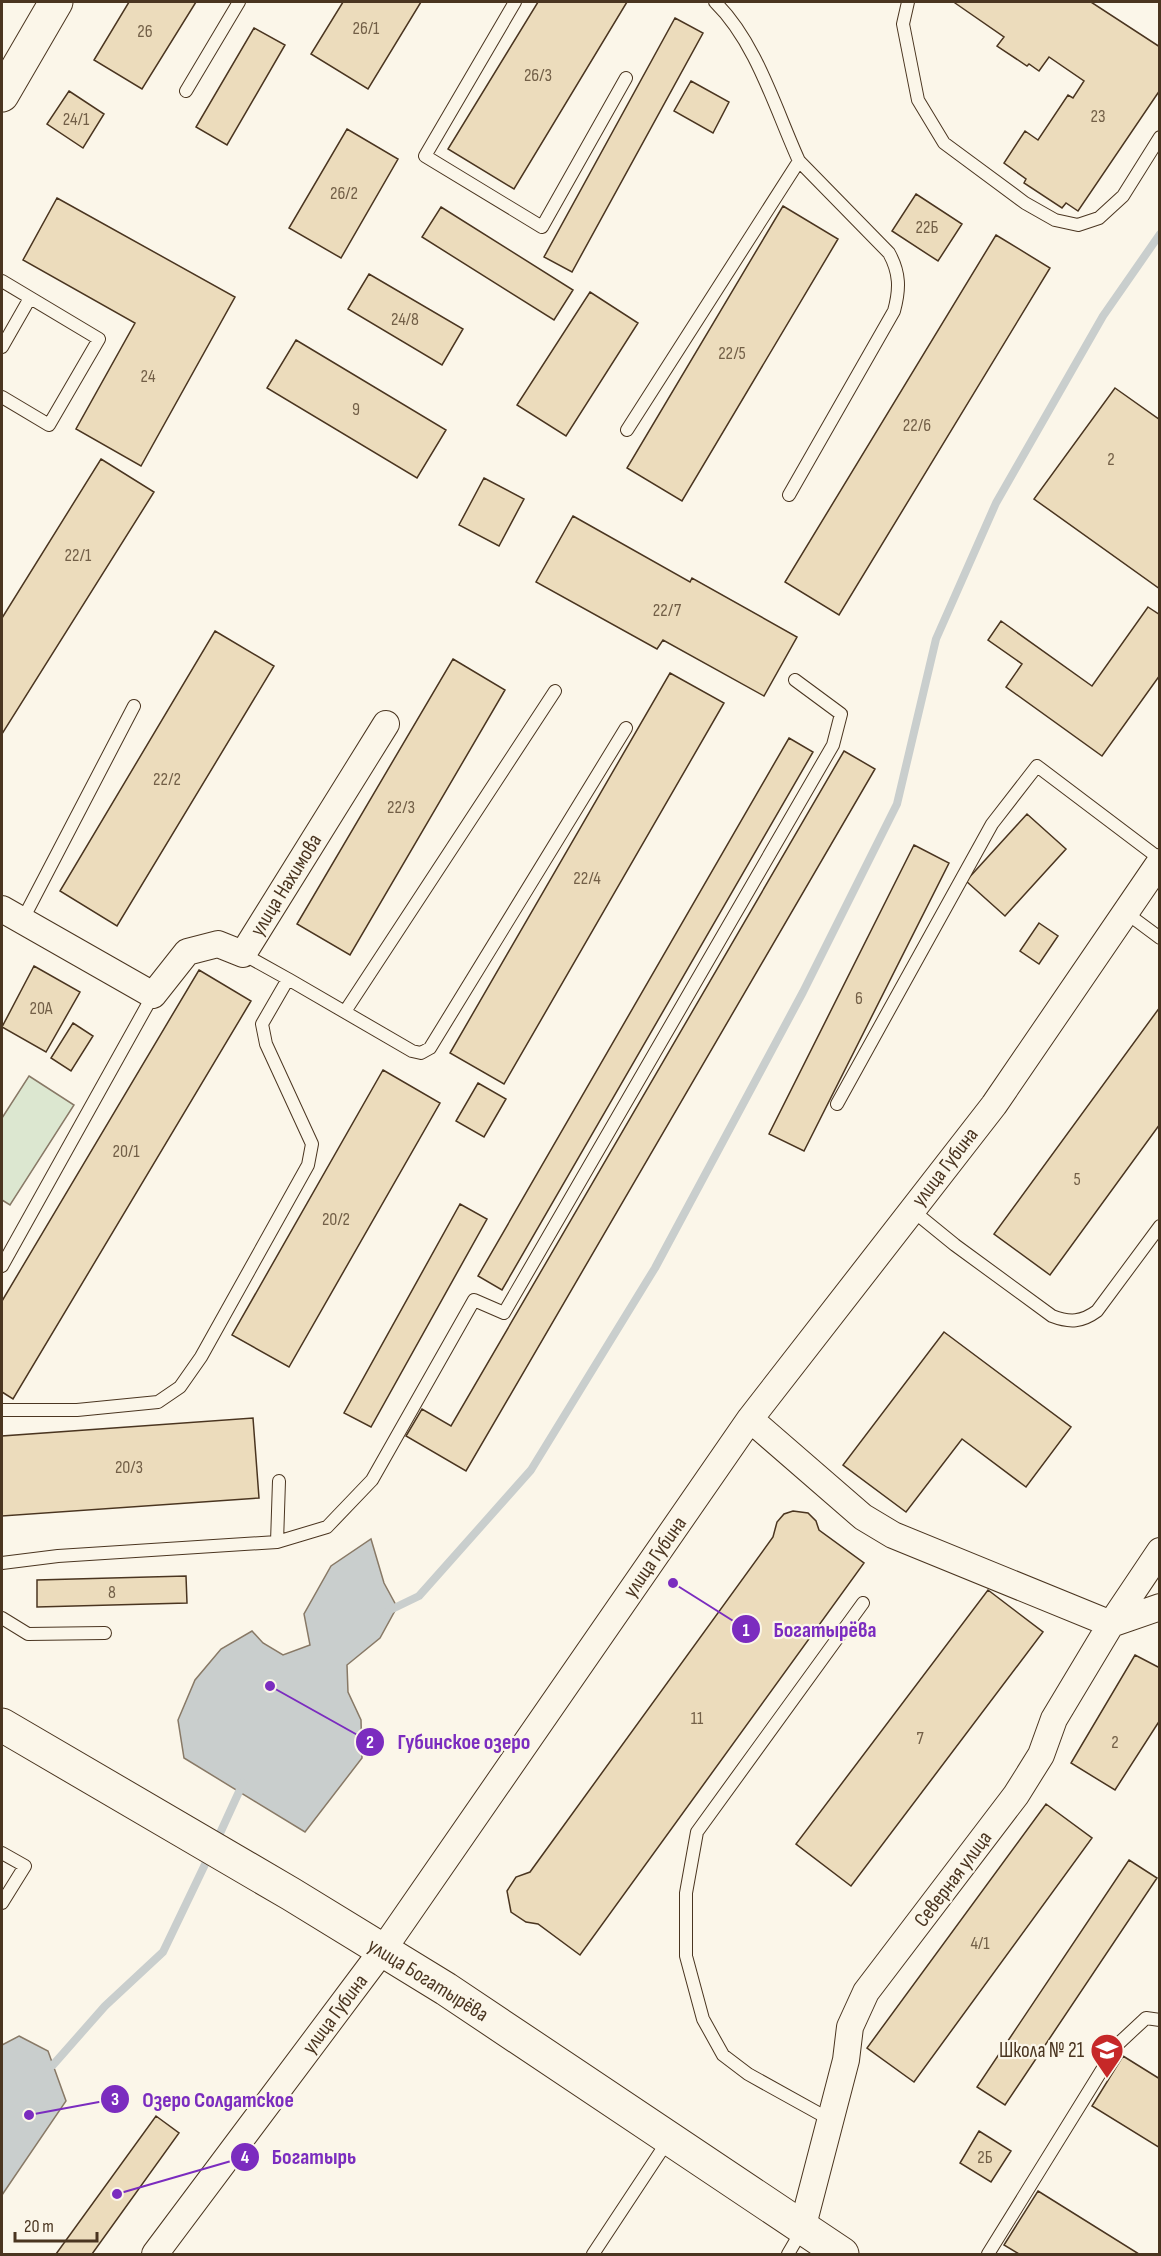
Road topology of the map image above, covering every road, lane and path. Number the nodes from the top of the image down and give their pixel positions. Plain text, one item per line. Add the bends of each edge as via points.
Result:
1 (56, 2) edge
2 (239, 2) edge
3 (515, 2) edge
4 (715, 2) edge
5 (908, 2) edge
6 (626, 78) dead end
7 (186, 91) dead end
8 (2, 95) edge
9 (1160, 137) edge
10 (799, 161) junction
11 (2, 281) edge
12 (30, 298) junction
13 (2, 347) edge
14 (2, 397) edge
15 (627, 430) dead end
16 (789, 495) dead end
17 (795, 680) dead end
18 (555, 691) dead end
19 (134, 706) dead end
20 (386, 724) dead end
21 (626, 728) dead end
22 (1160, 861) edge
23 (1125, 912) junction
24 (12, 915) edge
25 (1160, 938) edge
26 (243, 954) junction
27 (288, 979) junction
28 (153, 995) junction
29 (346, 1010) junction
30 (837, 1104) dead end
31 (912, 1210) junction
32 (1160, 1226) edge
33 (2, 1266) edge
34 (2, 1410) edge
35 (750, 1419) junction
36 (279, 1481) dead end
37 (277, 1542) junction
38 (1160, 1551) edge
39 (2, 1563) edge
40 (862, 1603) dead end
41 (1160, 1607) edge
42 (2, 1618) edge
43 (1111, 1624) junction
44 (105, 1633) dead end
45 (2, 1725) edge
46 (2, 1853) edge
47 (2, 1904) edge
48 (382, 1951) junction
49 (1160, 2020) edge
50 (829, 2119) junction
51 (670, 2138) junction
52 (795, 2242) edge
53 (155, 2254) edge
54 (594, 2254) edge
55 (842, 2254) edge
56 (988, 2254) edge

1 - 8 main road
2 - 7 lane
3 - 6 lane via 425,156 542,226
4 - 10 lane via 729,16 755,64
5 - 9 lane via 903,24 918,100 944,143 1055,220 1078,225 1099,218 1123,196
10 - 15 lane
10 - 16 lane via 889,253 897,269 899,292 894,311
11 - 12 lane
12 - 13 lane
12 - 14 lane via 99,339 49,425
17 - 37 lane via 841,714 833,745 504,1313 474,1300 372,1480 327,1527
18 - 29 lane
19 - 24 lane
20 - 26 street, улица Нахимова
21 - 29 lane via 430,1048 421,1053 412,1051
22 - 23 street, улица Губина
22 - 30 lane via 1037,766 992,824
23 - 25 lane
23 - 31 street, улица Губина via 994,1104
24 - 28 street
26 - 27 lane
26 - 28 street, улица Нахимова via 218,944 187,952
27 - 29 lane
27 - 34 lane via 262,1024 266,1044 312,1144 308,1165 201,1356 180,1387 158,1402 77,1410
28 - 33 lane
31 - 32 lane via 1052,1317 1067,1322 1085,1320 1097,1311
31 - 35 street, улица Губина
35 - 43 street via 863,1516 893,1535
35 - 48 street, улица Губина
36 - 37 lane
37 - 39 lane
38 - 43 street, Северная улица
40 - 50 lane via 698,1832 686,1893 686,1956 704,2019 723,2055 748,2074
41 - 43 street
42 - 44 lane via 28,1634
43 - 50 street, Северная улица via 1054,1719 1041,1755 1016,1795 866,1992 850,2027 846,2060
45 - 48 main road, улица Богатырёва
46 - 47 lane via 25,1866
48 - 51 main road, улица Богатырёва
48 - 53 street, улица Губина
49 - 56 lane via 1146,2018 1118,2044
50 - 52 street, Северная улица
51 - 52 main road, улица Богатырёва
51 - 54 lane
52 - 55 main road, улица Богатырёва

